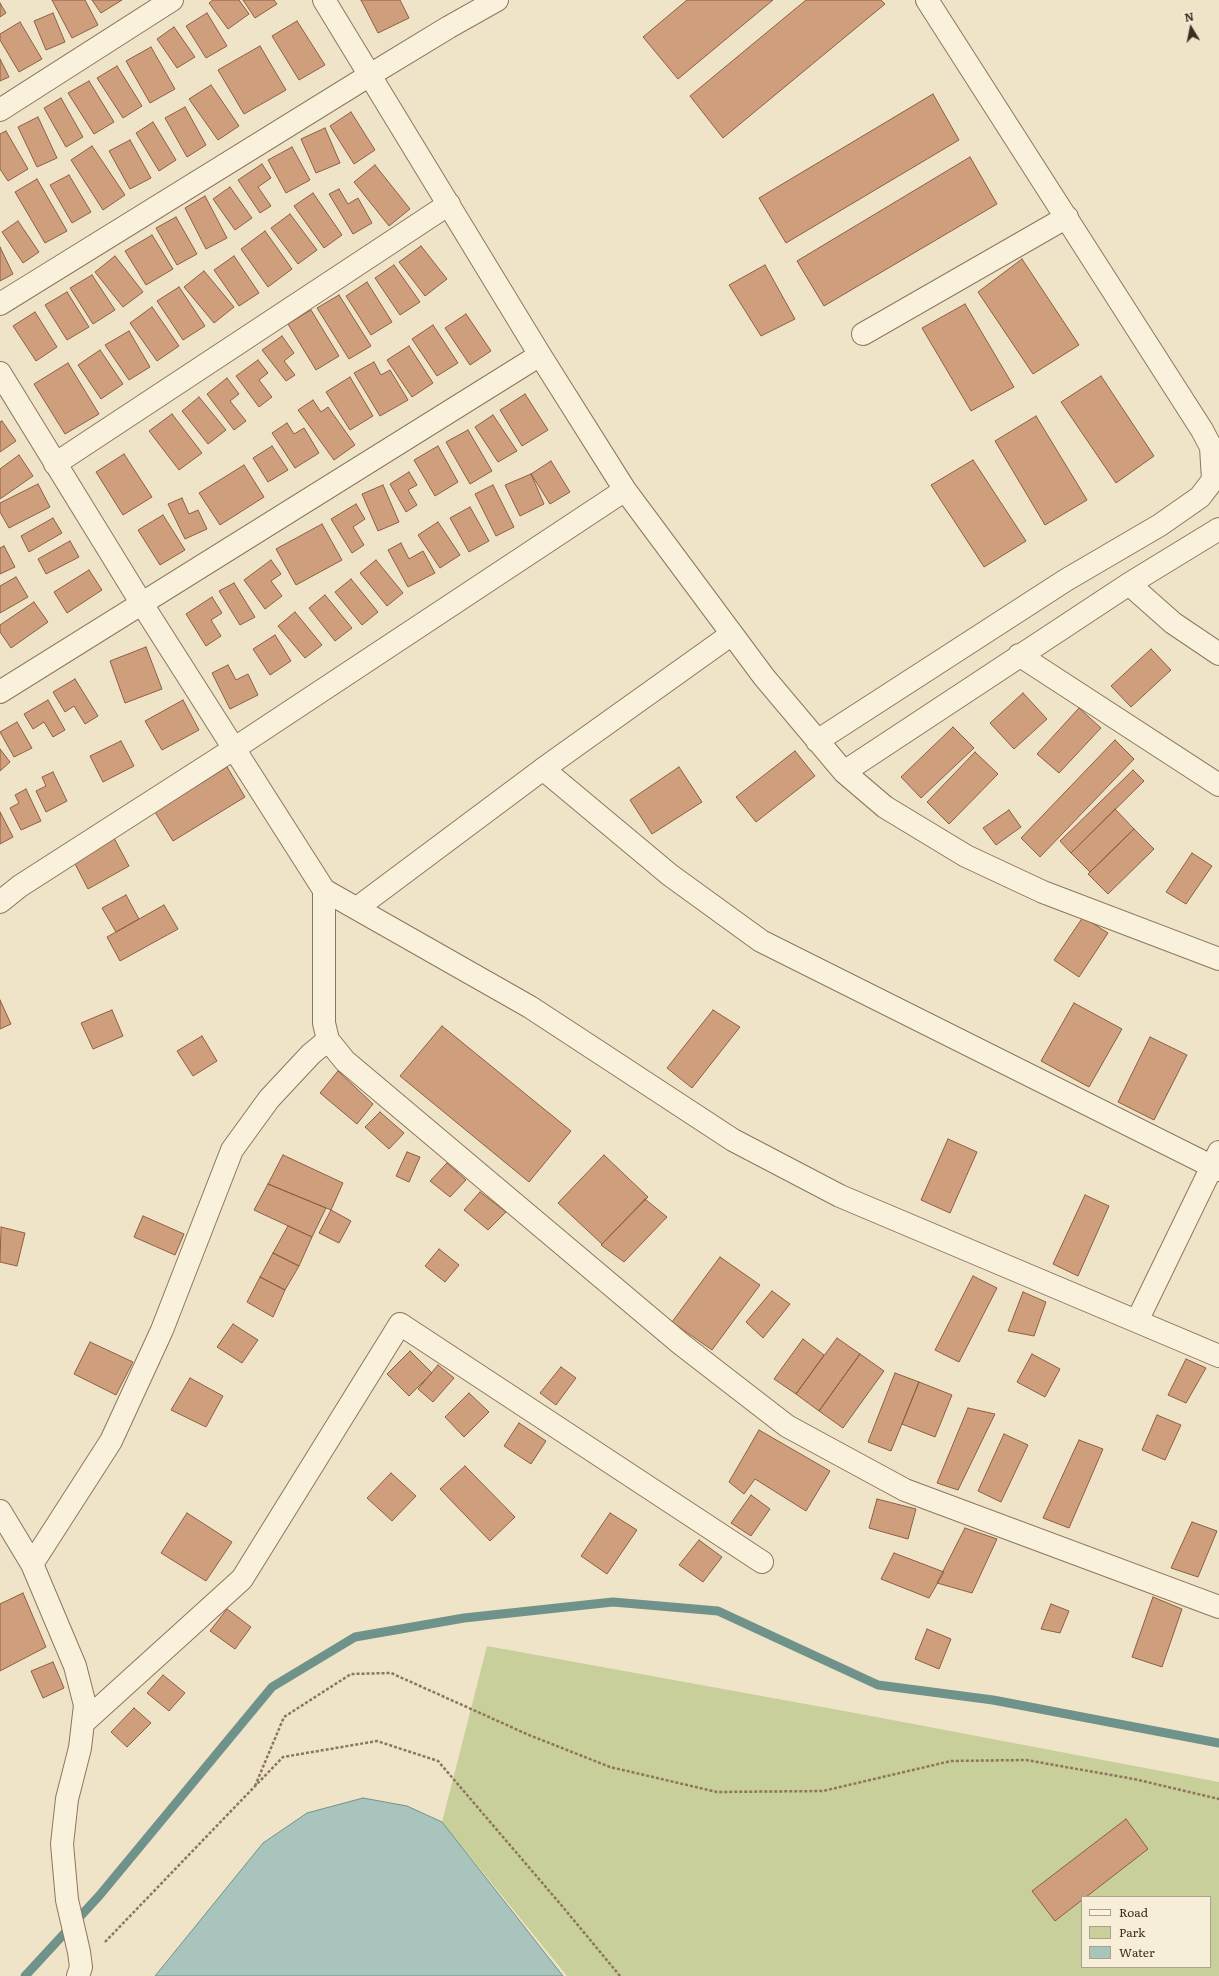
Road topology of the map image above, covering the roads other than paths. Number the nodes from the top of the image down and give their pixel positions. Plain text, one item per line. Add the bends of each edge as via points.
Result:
1 (172, 0) edge
2 (324, 0) edge
3 (497, 0) edge
4 (927, 0) edge
5 (370, 75) junction
6 (0, 110) edge
7 (449, 204) junction
8 (1067, 217) junction
9 (0, 304) edge
10 (863, 334) dead end
11 (540, 356) junction
12 (0, 373) edge
13 (55, 464) junction
14 (1216, 478) edge
15 (625, 490) junction
16 (1219, 529) edge
17 (1128, 584) junction
18 (142, 604) junction
19 (732, 634) junction
20 (1219, 654) edge
21 (1019, 655) junction
22 (1, 689) edge
23 (817, 741) junction
24 (235, 748) junction
25 (543, 769) junction
26 (844, 772) junction
27 (1219, 785) edge
28 (324, 890) junction
29 (0, 902) edge
30 (357, 908) junction
31 (1219, 959) edge
32 (328, 1040) junction
33 (1217, 1163) edge
34 (1136, 1321) junction
35 (1219, 1356) edge
36 (0, 1511) edge
37 (762, 1562) dead end
38 (32, 1564) junction
39 (1219, 1607) edge
40 (83, 1723) junction
41 (79, 1964) edge

1 - 6 street
2 - 5 street
3 - 5 street
4 - 8 street
5 - 7 street
5 - 9 street
7 - 11 street
7 - 13 street
8 - 10 street
8 - 14 street via 1202,430 1211,447
11 - 15 street
11 - 18 street
12 - 13 street
13 - 18 street
14 - 23 street via 1200,497 1160,525 1066,580
15 - 19 street
15 - 24 street
16 - 17 street
17 - 20 street via 1173,623
17 - 21 street
18 - 22 street
18 - 24 street
19 - 23 street
19 - 25 street
21 - 26 street
21 - 27 street
23 - 26 street
24 - 28 street
24 - 29 street via 20,886
25 - 30 street
25 - 33 street via 670,875 761,941
26 - 31 street via 885,807 966,856 1043,892
28 - 30 street
28 - 32 street via 324,1023
30 - 34 street via 530,1007 733,1140 840,1196
32 - 38 street via 310,1054 269,1099 232,1150 162,1330 111,1441
32 - 39 street via 345,1061 681,1344 787,1426 905,1490
33 - 34 street
34 - 35 street
36 - 38 street
37 - 40 street via 400,1324 242,1579
38 - 40 street via 75,1666 85,1705
40 - 41 street via 80,1748 67,1798 62,1844 67,1900

